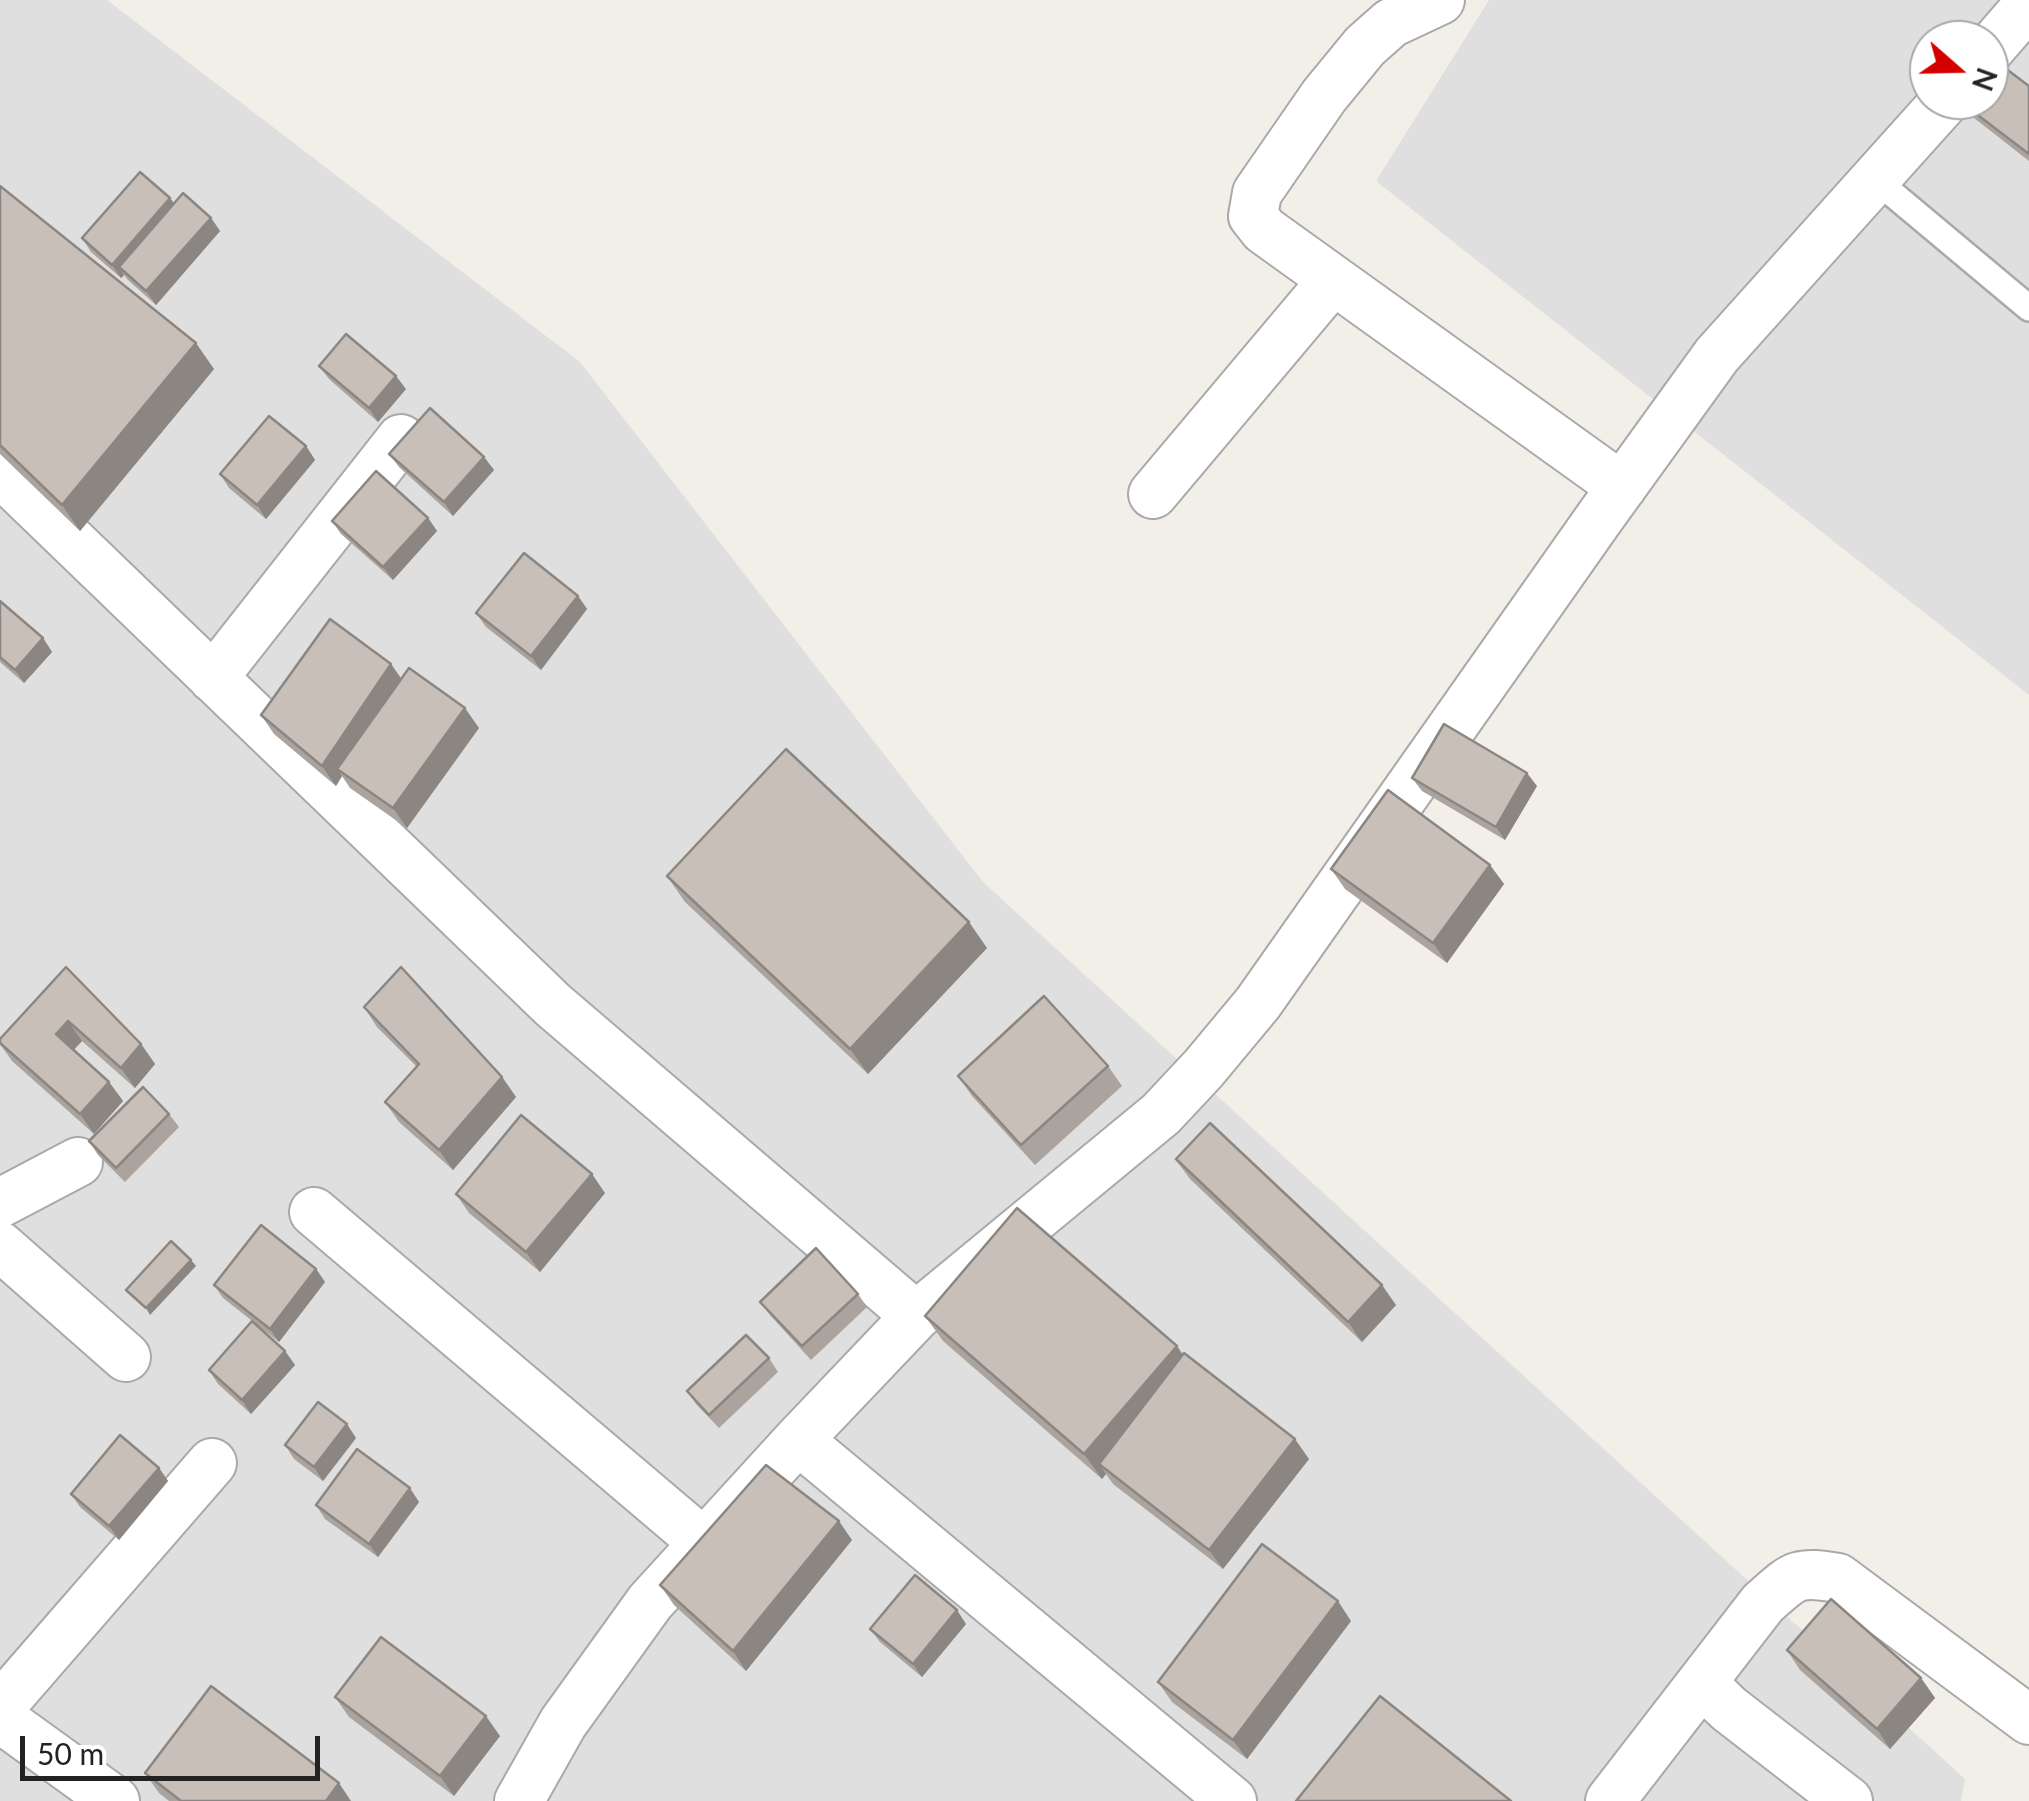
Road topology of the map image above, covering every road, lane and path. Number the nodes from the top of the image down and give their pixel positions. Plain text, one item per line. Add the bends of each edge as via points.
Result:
1 (1440, 0) edge
2 (2029, 4) edge
3 (2009, 27) edge
4 (1928, 120) edge
5 (1876, 180) junction
6 (1332, 280) junction
7 (2029, 308) edge
8 (401, 440) edge
9 (0, 472) edge
10 (1622, 486) junction
11 (1153, 494) dead end
12 (213, 678) junction
13 (78, 1162) dead end
14 (0, 1204) edge
15 (314, 1212) dead end
16 (0, 1246) edge
17 (916, 1316) junction
18 (126, 1357) dead end
19 (798, 1440) junction
20 (212, 1463) dead end
21 (704, 1543) junction
22 (1702, 1684) junction
23 (0, 1708) edge
24 (0, 1718) edge
25 (2029, 1720) edge
26 (116, 1801) edge
27 (518, 1801) edge
28 (1232, 1801) edge
29 (1610, 1801) edge
30 (1848, 1801) edge

1 - 6 street via 1364,46 1257,193 1253,216 1264,230
2 - 3 street
4 - 5 street
5 - 7 lane
5 - 10 street via 1717,355
6 - 10 street
6 - 11 street
8 - 12 street
9 - 12 street
10 - 17 street via 1258,1003 1204,1068 1160,1114
12 - 17 street via 553,1006
13 - 14 street
15 - 21 street
16 - 18 street
17 - 19 street
19 - 21 street
19 - 28 street
20 - 23 street
21 - 27 street via 650,1602 562,1723
22 - 25 street via 1762,1603 1806,1572 1838,1578
22 - 29 street
22 - 30 street
24 - 26 street

